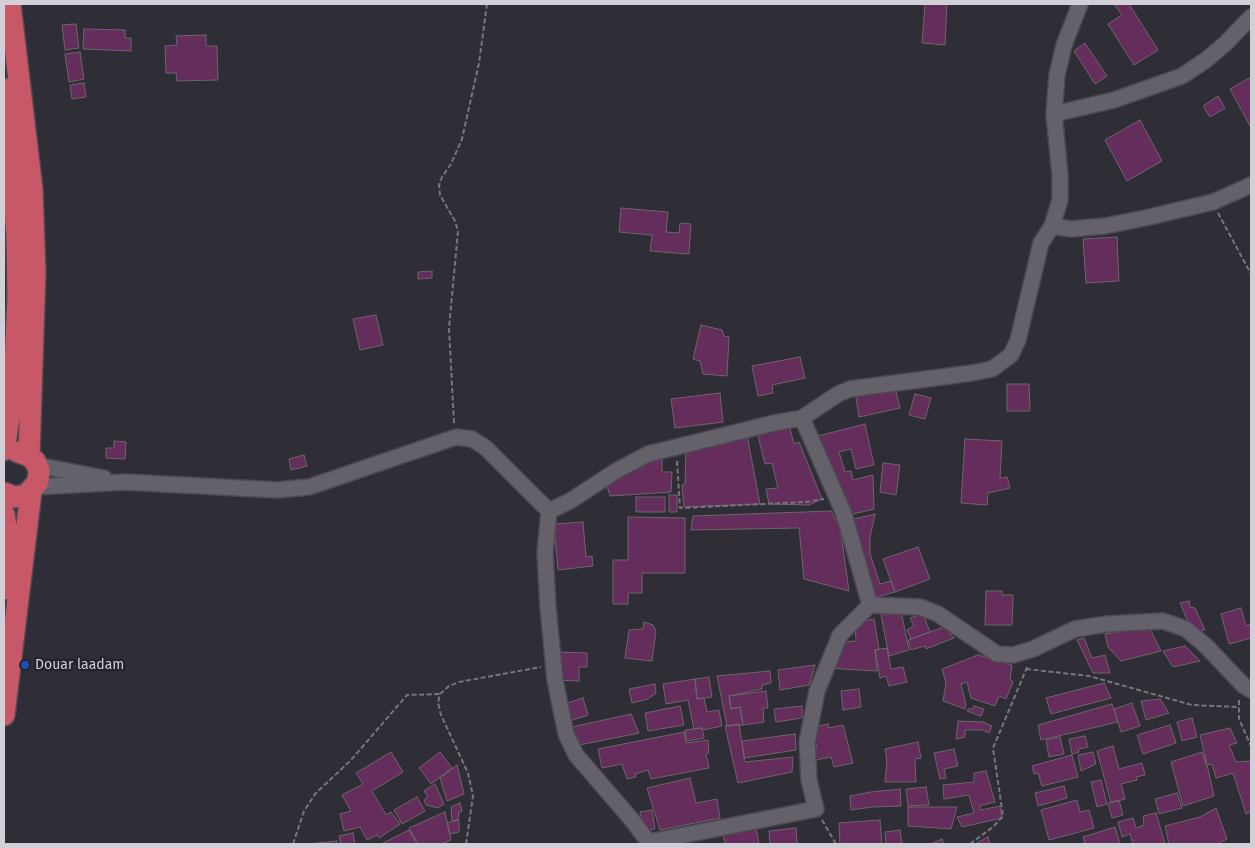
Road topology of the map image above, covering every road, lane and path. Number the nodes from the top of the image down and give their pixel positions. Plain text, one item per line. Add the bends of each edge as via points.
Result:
1 (10, 4) edge
2 (486, 4) edge
3 (1080, 4) edge
4 (1251, 17) edge
5 (4, 89) edge
6 (1054, 114) junction
7 (1251, 185) edge
8 (1213, 202) junction
9 (1052, 226) junction
10 (1251, 274) edge
11 (802, 418) junction
12 (456, 437) junction
13 (676, 446) junction
14 (4, 450) edge
15 (4, 456) edge
16 (33, 460) junction
17 (125, 482) junction
18 (33, 490) junction
19 (4, 493) edge
20 (836, 496) junction
21 (549, 511) junction
22 (4, 514) edge
23 (4, 589) edge
24 (870, 605) junction
25 (1033, 649) junction
26 (553, 665) junction
27 (1026, 669) junction
28 (1248, 688) edge
29 (440, 694) junction
30 (1238, 707) junction
31 (4, 715) edge
32 (1251, 746) edge
33 (816, 810) junction
34 (650, 843) edge
35 (294, 844) edge
36 (466, 844) edge
37 (836, 844) edge
38 (970, 844) edge

1 - 16 highway via 32,189 35,272
2 - 12 path via 479,63 462,139 440,186 440,195 456,221 458,231 448,328
3 - 6 street via 1064,45 1057,75
4 - 6 street via 1206,60 1182,76 1114,100
5 - 14 highway via 17,235 18,297 14,386
6 - 9 street via 1060,200
7 - 8 street
8 - 9 street via 1105,226 1071,229
8 - 10 path
9 - 11 street via 1042,243 1018,340 1004,362 992,369 972,373 850,389
11 - 13 street
11 - 20 street
12 - 17 street via 309,487 277,490
12 - 21 street via 472,439 486,448
13 - 20 path via 680,508 805,502
13 - 21 street via 634,460
15 - 16 highway via 14,452
16 - 17 street
16 - 18 highway via 39,476
17 - 18 street
18 - 19 highway via 20,497
18 - 31 highway
20 - 24 street via 856,550
21 - 26 street via 545,552
22 - 23 highway via 7,532
24 - 25 street via 920,607 938,614 996,654 1013,656
24 - 33 street via 840,635 817,691 806,742 809,780
25 - 27 path
25 - 28 street via 1075,629 1163,621 1186,630
26 - 29 path via 459,682
26 - 34 street via 564,726 576,755
27 - 30 path via 1090,676 1192,706
27 - 38 path via 993,748 1003,816
28 - 30 path
29 - 35 path via 407,695 351,760 315,794 304,811
29 - 36 path via 441,715 468,773 473,796
30 - 32 path via 1244,735
33 - 34 street
33 - 37 path

